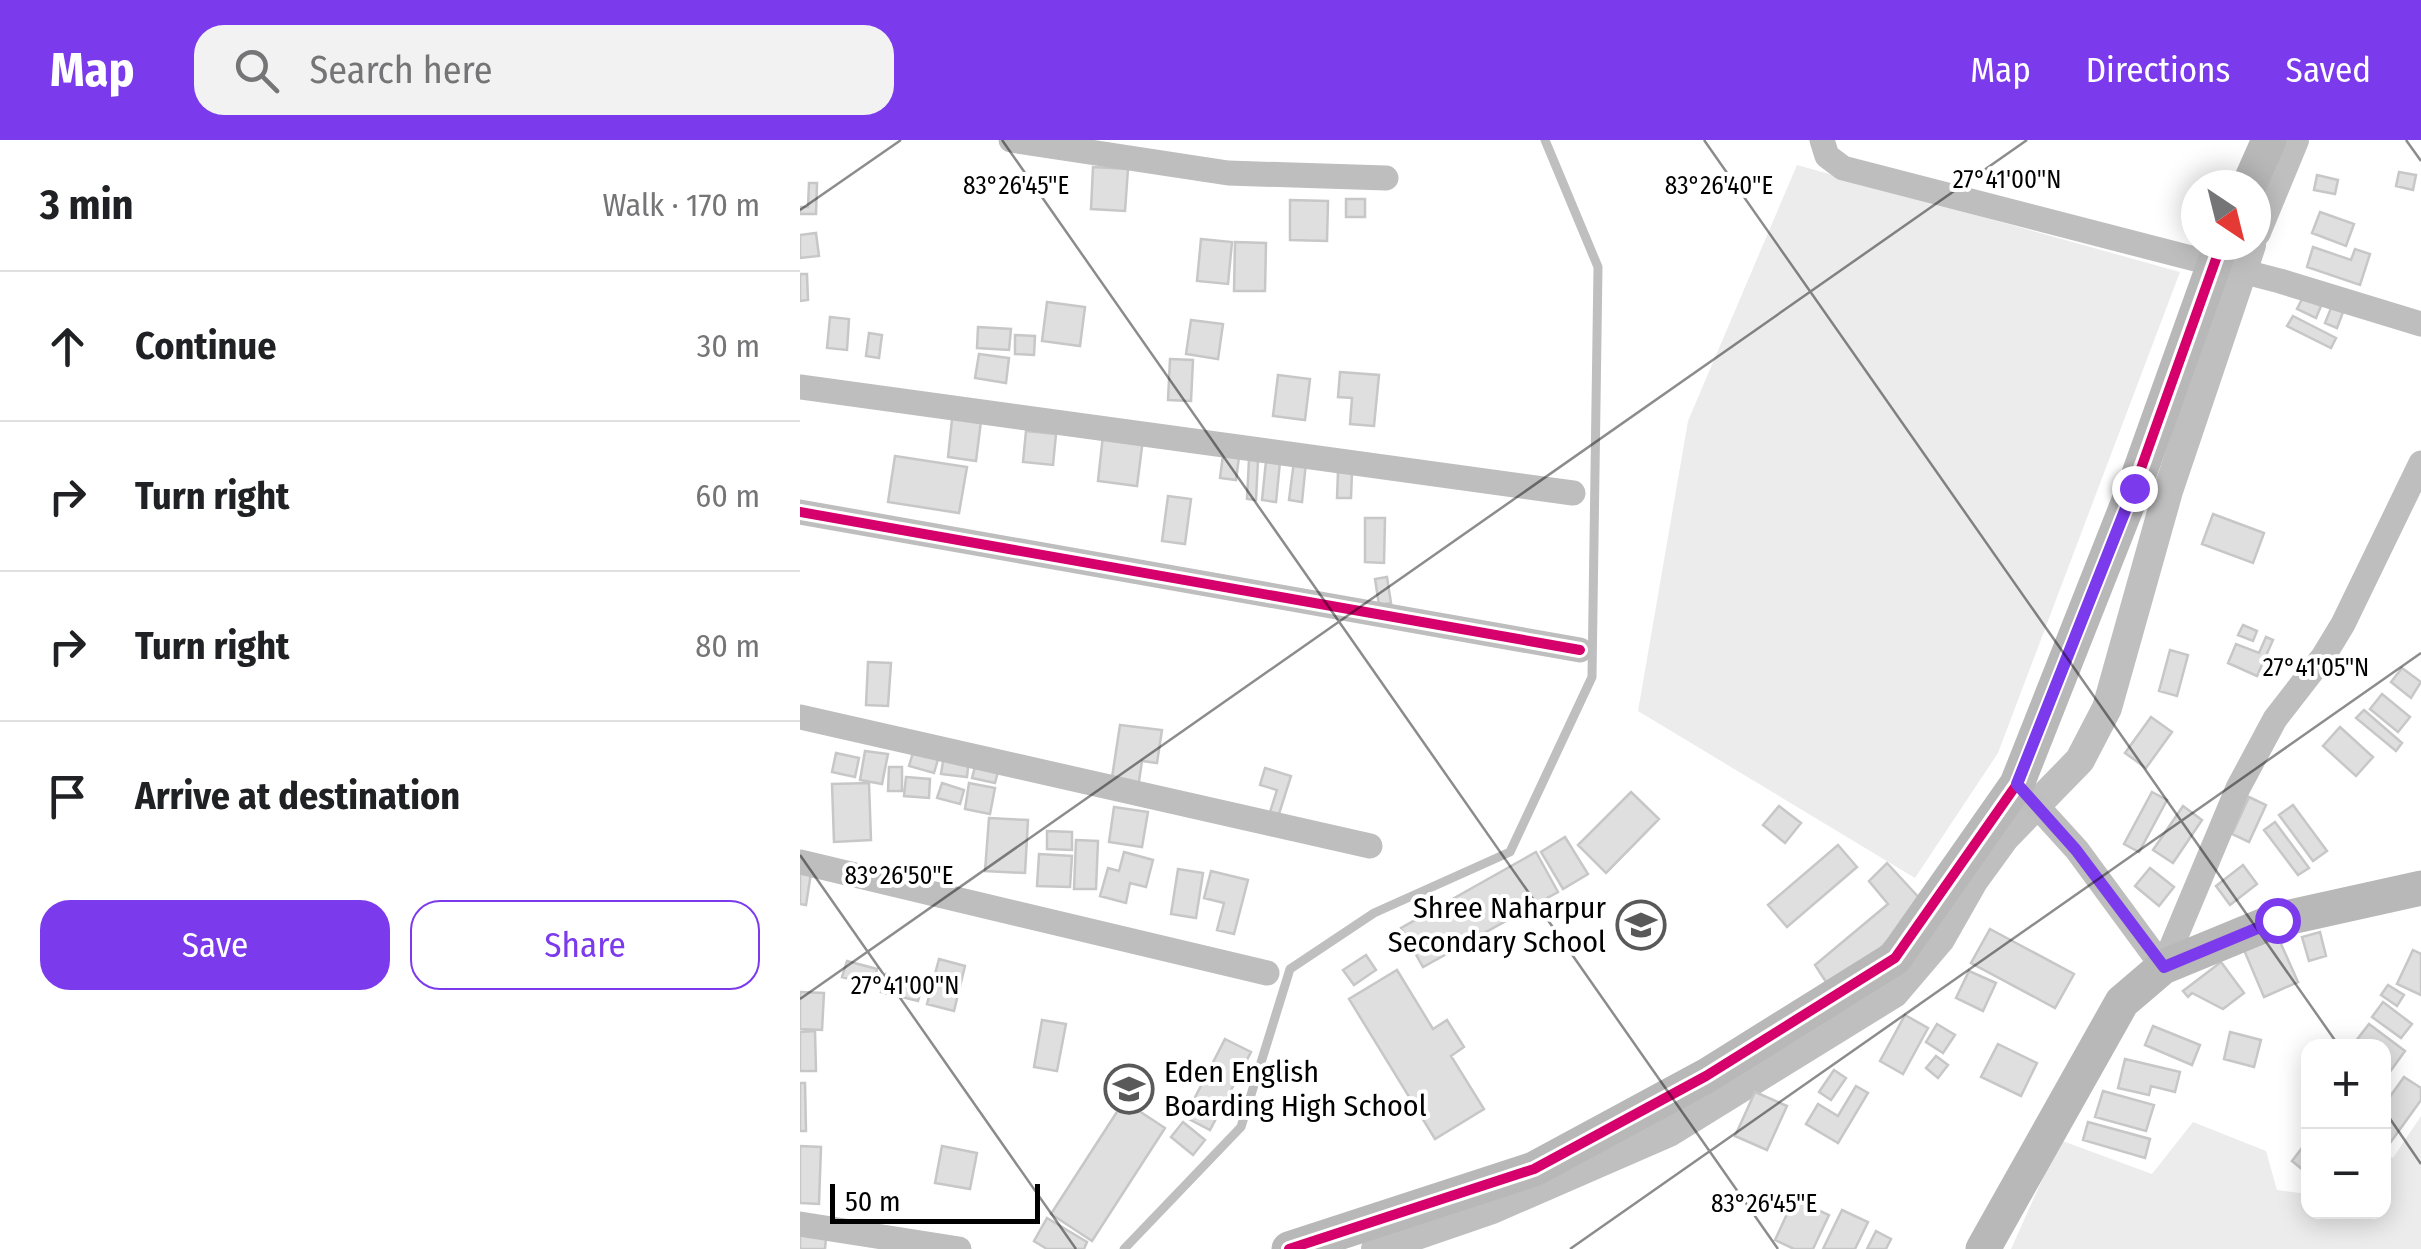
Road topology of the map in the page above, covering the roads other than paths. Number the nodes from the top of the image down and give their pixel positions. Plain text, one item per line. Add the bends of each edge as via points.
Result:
1 (1011, 140) edge
2 (1822, 140) edge
3 (2269, 140) edge
4 (2256, 170) edge
5 (1386, 178) dead end
6 (2181, 250) edge
7 (2215, 260) edge
8 (2222, 260) edge
9 (2421, 324) edge
10 (800, 386) edge
11 (2421, 464) edge
12 (1573, 493) dead end
13 (800, 512) edge
14 (1580, 650) dead end
15 (800, 717) edge
16 (2018, 785) junction
17 (1370, 846) dead end
18 (800, 862) edge
19 (2421, 888) edge
20 (2164, 967) junction
21 (1267, 973) dead end
22 (800, 1224) edge
23 (959, 1249) edge
24 (1289, 1249) edge
25 (1983, 1249) edge

1 - 5 street via 1228,172
2 - 6 street via 1826,156 1843,168
3 - 4 street
7 - 16 street
8 - 9 street
10 - 12 street
11 - 20 street via 2344,624 2275,719 2238,788
13 - 14 street
15 - 17 street
16 - 20 street
16 - 24 street via 1895,958 1706,1076 1534,1169
18 - 21 street
19 - 20 street via 2277,920
20 - 25 street via 2122,1002
22 - 23 street

